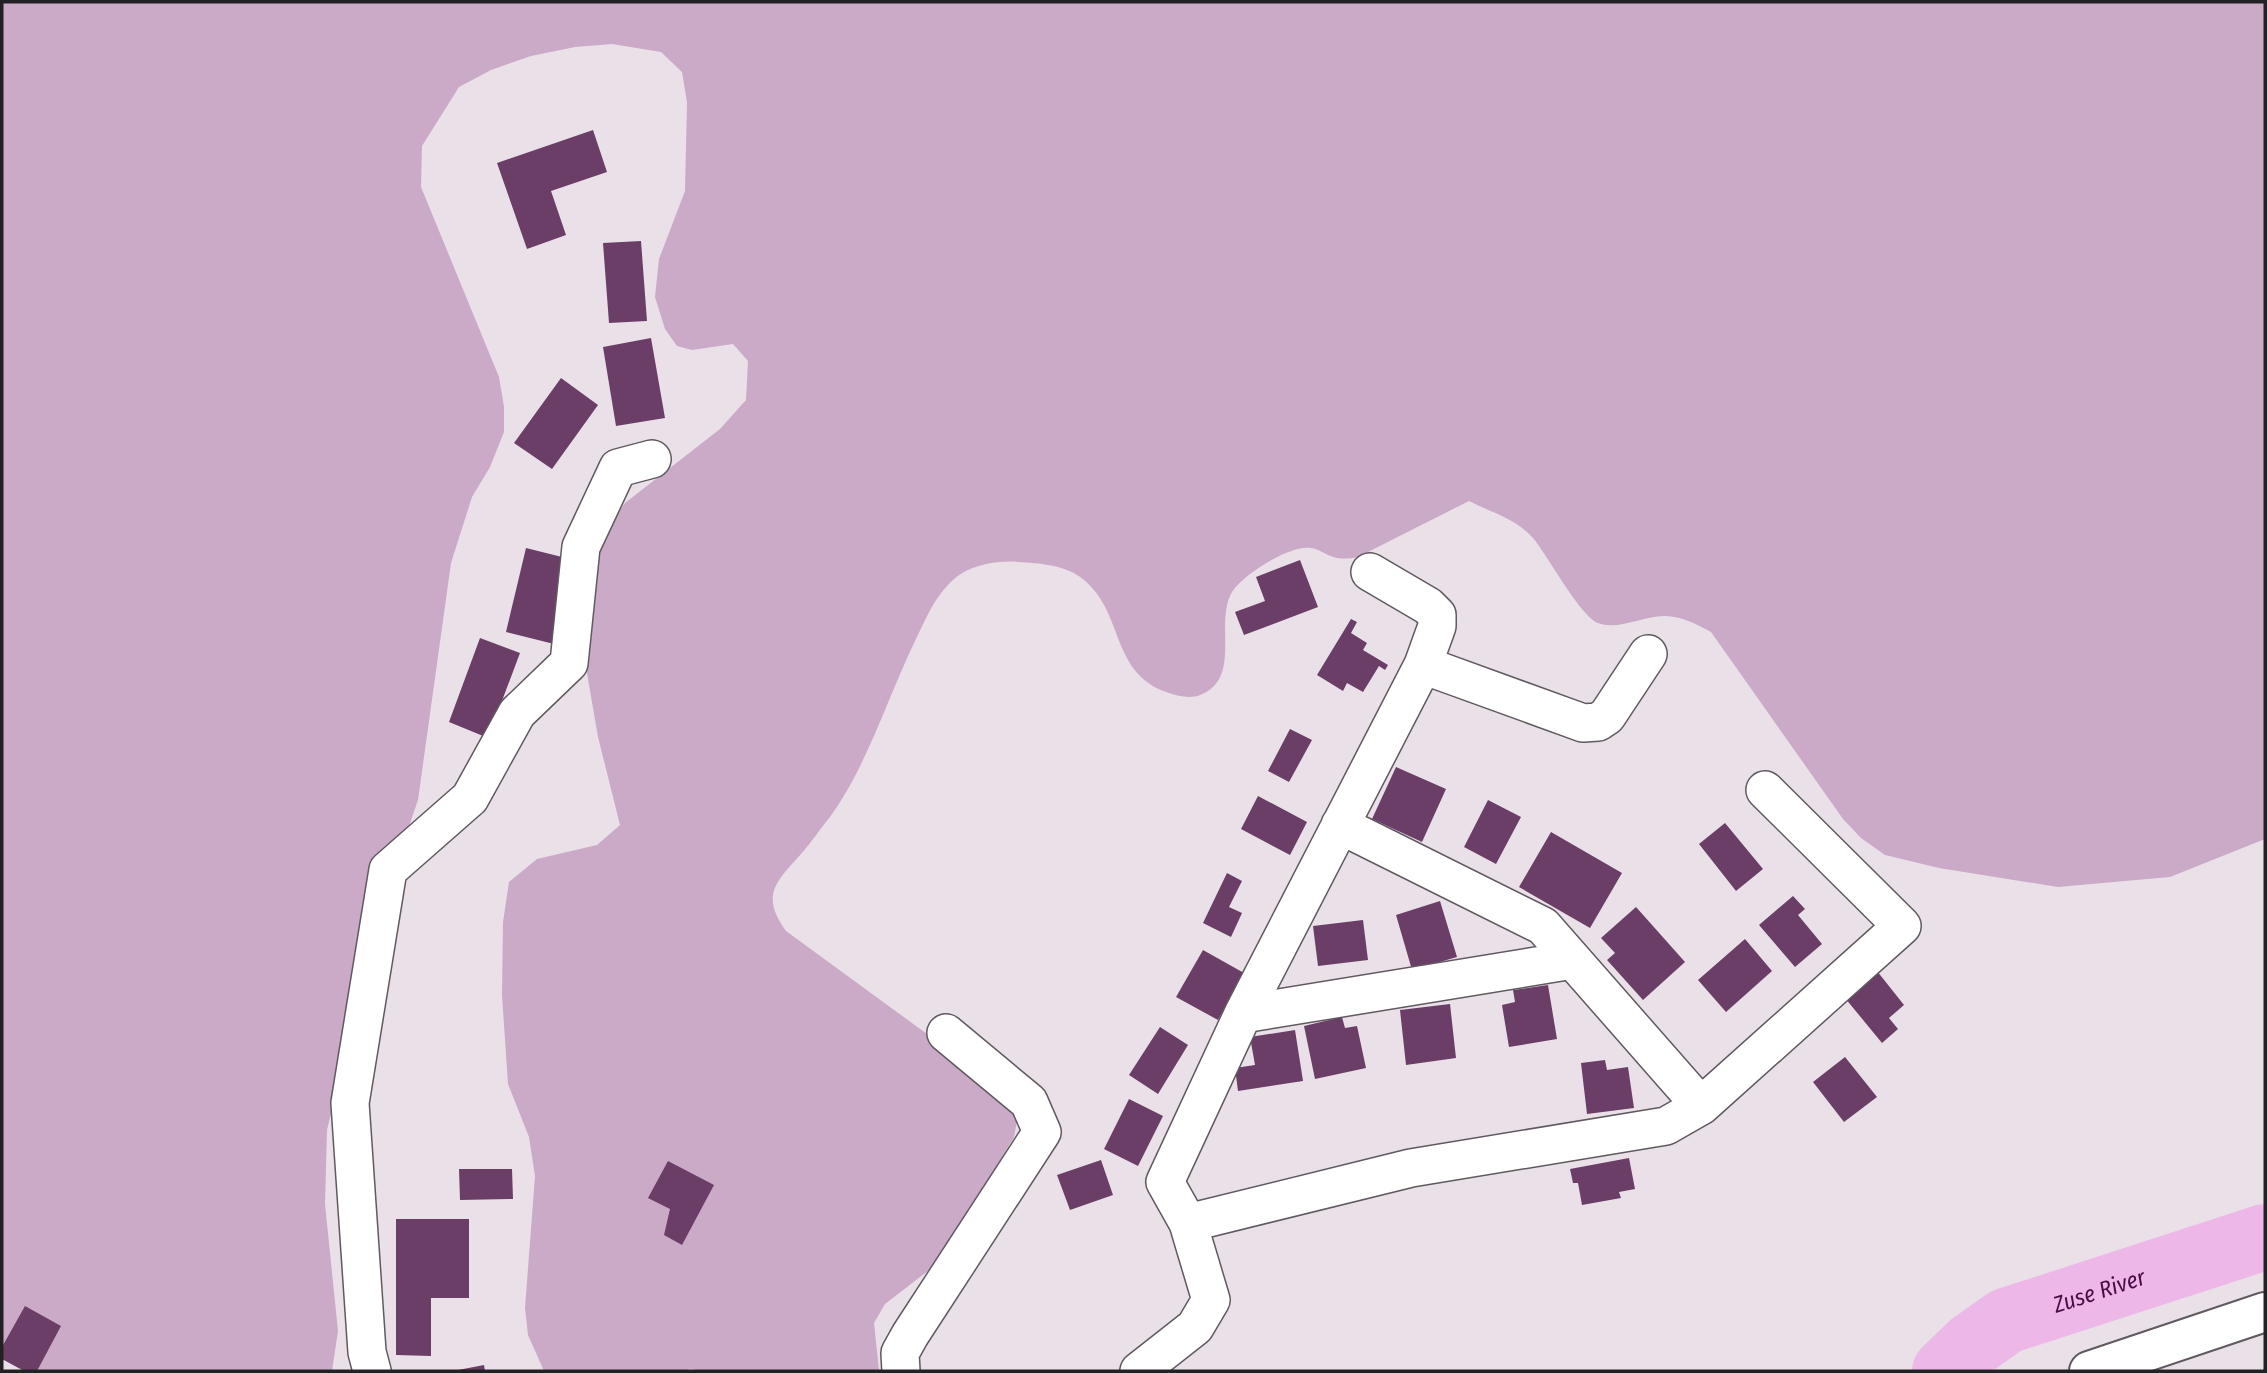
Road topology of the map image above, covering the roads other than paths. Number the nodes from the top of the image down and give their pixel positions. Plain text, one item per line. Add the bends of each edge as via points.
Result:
1 (652, 459) dead end
2 (1370, 572) dead end
3 (1648, 654) dead end
4 (1423, 665) junction
5 (1765, 790) dead end
6 (1340, 825) junction
7 (1573, 960) junction
8 (1243, 1014) junction
9 (946, 1033) dead end
10 (1701, 1106) junction
11 (1188, 1223) junction
12 (2265, 1312) edge
13 (372, 1371) edge
14 (901, 1371) edge
15 (1139, 1371) edge
16 (2089, 1371) edge

1 - 13 street via 618,468 581,547 569,663 517,713 470,797 388,870 350,1103
2 - 4 street via 1437,615
3 - 4 street via 1607,716 1583,723
4 - 6 street
5 - 10 street via 1902,926
6 - 7 street via 1543,926
6 - 8 street
7 - 8 street
7 - 10 street
8 - 11 street via 1165,1182
9 - 14 street via 1029,1102 1042,1132 910,1335 900,1353
10 - 11 street via 1666,1126 1411,1168
11 - 15 street via 1211,1300 1195,1327
12 - 16 street

